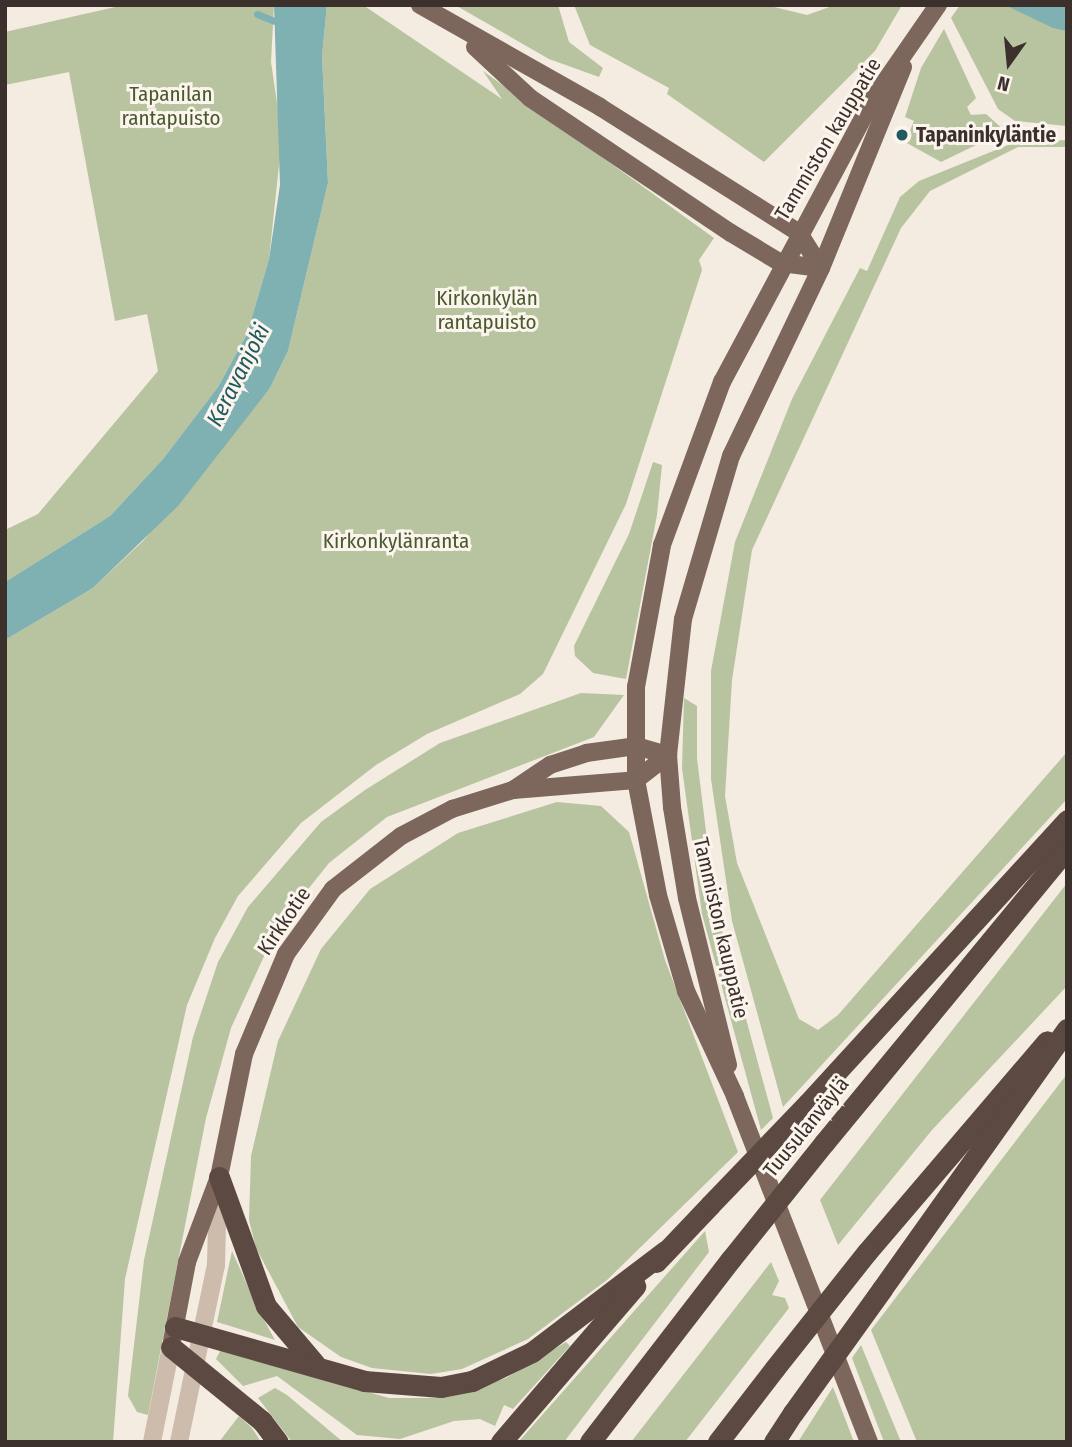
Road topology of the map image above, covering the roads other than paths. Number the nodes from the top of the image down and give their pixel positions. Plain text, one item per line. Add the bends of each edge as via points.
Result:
1 (420, 5) edge
2 (938, 5) edge
3 (457, 30) junction
4 (909, 50) junction
5 (799, 233) junction
6 (781, 263) junction
7 (821, 268) junction
8 (636, 746) junction
9 (668, 755) junction
10 (636, 780) junction
11 (513, 790) junction
12 (1067, 820) edge
13 (1067, 848) edge
14 (1067, 1020) edge
15 (1067, 1029) edge
16 (735, 1097) junction
17 (219, 1177) junction
18 (665, 1251) junction
19 (205, 1333) junction
20 (173, 1337) junction
21 (316, 1365) junction
22 (199, 1367) junction
23 (152, 1442) edge
24 (179, 1442) edge
25 (278, 1442) edge
26 (500, 1442) edge
27 (590, 1442) edge
28 (718, 1442) edge
29 (775, 1442) edge
30 (869, 1442) edge

1 - 3 main road
2 - 4 main road
3 - 5 main road via 600,107
3 - 6 main road via 530,98
4 - 5 main road, Tammiston kauppatie
4 - 7 main road, Tammiston kauppatie
5 - 6 main road, Tammiston kauppatie
5 - 7 main road
6 - 7 main road
6 - 8 main road, Tammiston kauppatie via 678,489 647,621
7 - 9 main road, Tammiston kauppatie via 730,456 704,531 682,631
8 - 9 main road, Kirkkotie
8 - 10 main road, Tammiston kauppatie
8 - 11 main road, Kirkkotie via 550,765
9 - 10 main road
9 - 16 main road, Tammiston kauppatie via 687,898
10 - 11 main road, Kirkkotie
10 - 16 main road, Tammiston kauppatie via 658,895 686,991
11 - 17 main road, Kirkkotie via 452,809 401,836 333,889 304,926 267,993 244,1054
12 - 18 highway, bridge via 808,1103
13 - 27 highway, Tuusulanväylä, bridge via 731,1258
14 - 28 highway, bridge via 867,1252
15 - 29 highway, bridge
16 - 30 main road, Tammiston kauppatie
17 - 19 street, Kirkkotie
17 - 20 main road, Kirkkotie via 187,1262
17 - 21 highway via 265,1306
18 - 21 highway via 532,1352 472,1381 408,1388
18 - 26 highway
19 - 20 highway
19 - 21 highway
19 - 22 street, Kirkkotie
20 - 22 highway
20 - 23 street, Kirkkotie
22 - 24 street, Kirkkotie
22 - 25 highway

